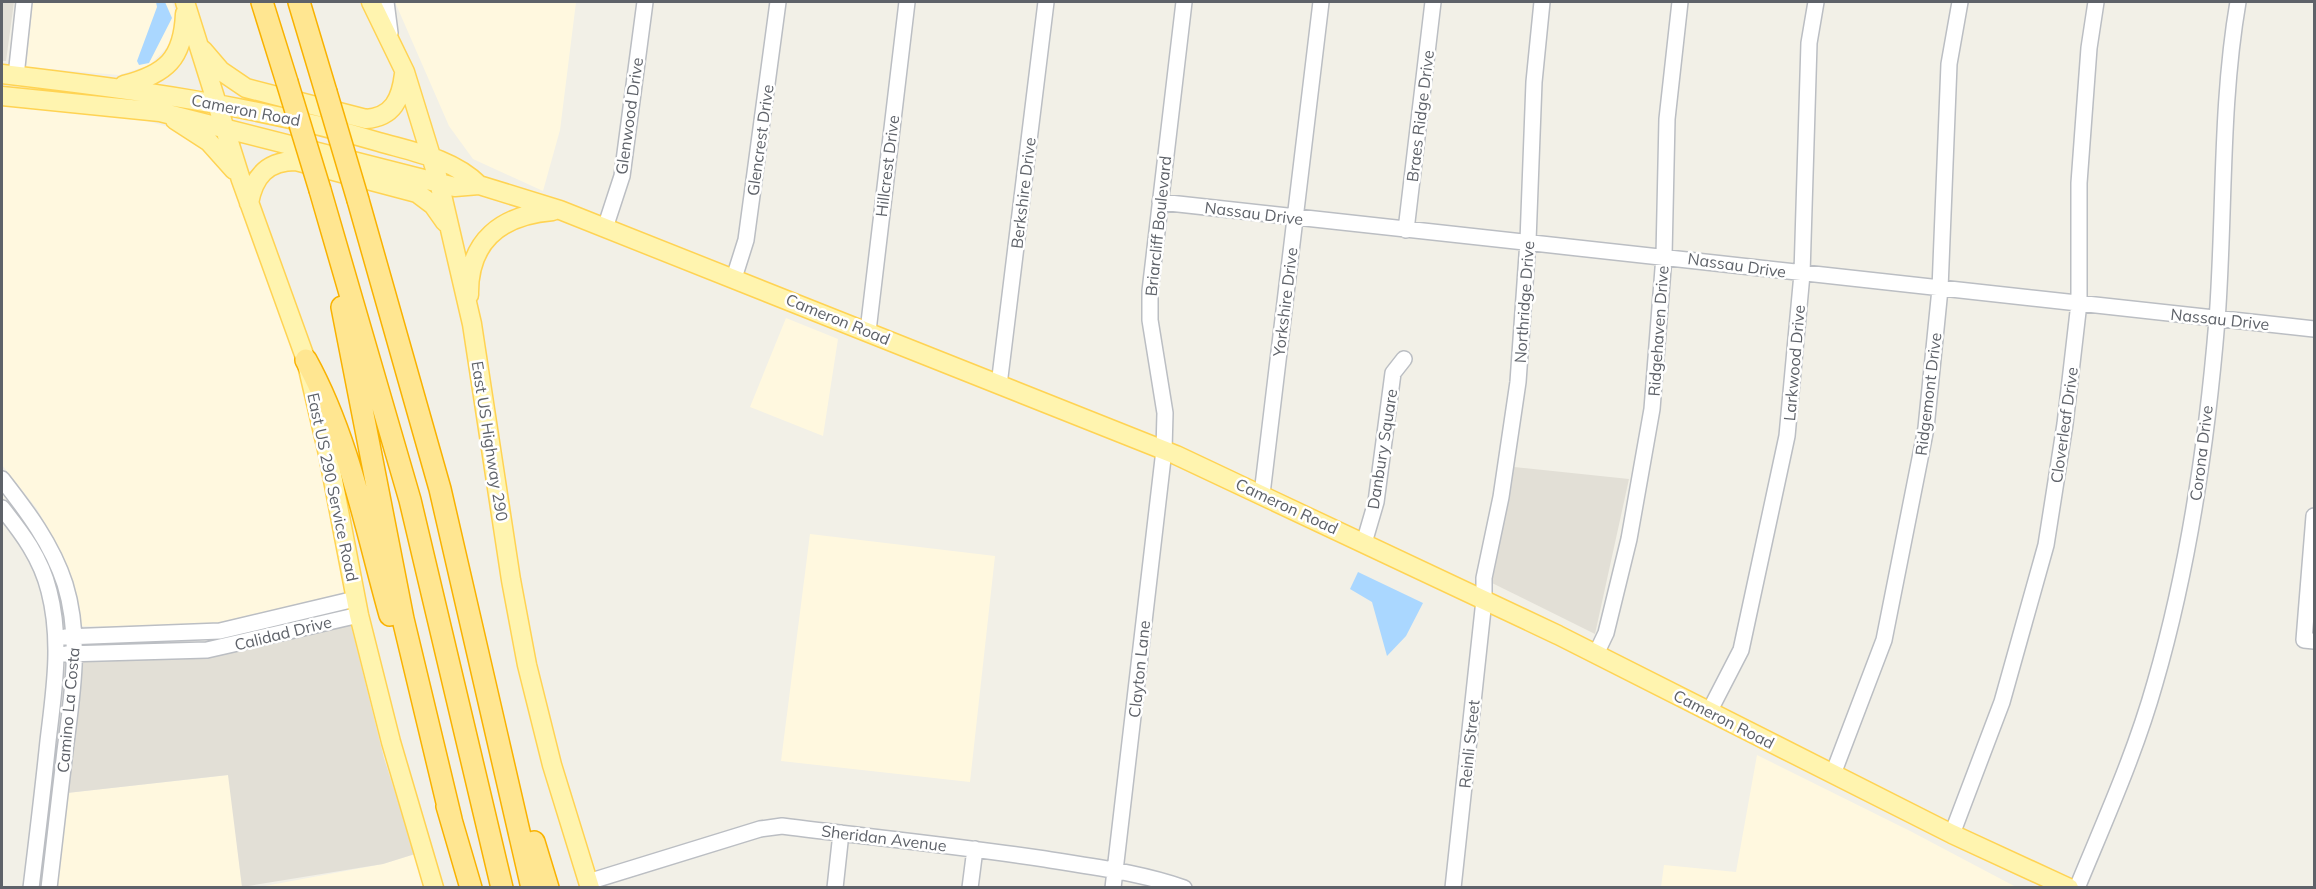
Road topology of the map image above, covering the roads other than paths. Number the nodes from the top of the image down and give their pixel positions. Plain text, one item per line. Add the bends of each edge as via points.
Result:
1 (24, 2) edge
2 (262, 2) edge
3 (299, 2) edge
4 (371, 2) edge
5 (386, 2) edge
6 (645, 2) edge
7 (778, 2) edge
8 (906, 2) edge
9 (1046, 2) edge
10 (1184, 2) edge
11 (1321, 2) edge
12 (1433, 2) edge
13 (1542, 2) edge
14 (1680, 2) edge
15 (1816, 2) edge
16 (1960, 2) edge
17 (2096, 2) edge
18 (2238, 2) edge
19 (186, 3) edge
20 (391, 39) junction
21 (198, 44) junction
22 (405, 72) junction
23 (6, 79) edge
24 (117, 87) junction
25 (2, 96) edge
26 (216, 103) junction
27 (160, 112) junction
28 (421, 119) junction
29 (224, 126) junction
30 (432, 158) junction
31 (465, 171) junction
32 (241, 180) junction
33 (439, 182) junction
34 (479, 185) junction
35 (1160, 202) junction
36 (249, 203) junction
37 (560, 210) junction
38 (1295, 218) junction
39 (448, 226) junction
40 (605, 228) junction
41 (1406, 230) junction
42 (333, 239) junction
43 (1528, 241) junction
44 (1664, 256) junction
45 (1802, 274) junction
46 (734, 278) junction
47 (1940, 289) junction
48 (2079, 303) junction
49 (470, 314) junction
50 (2217, 320) junction
51 (2314, 329) edge
52 (868, 331) junction
53 (1404, 359) dead end
54 (306, 360) junction
55 (999, 385) junction
56 (1164, 450) junction
57 (2, 479) edge
58 (1262, 494) junction
59 (2, 508) edge
60 (2314, 516) edge
61 (1364, 543) junction
62 (1484, 600) junction
63 (357, 607) junction
64 (208, 632) junction
65 (75, 636) junction
66 (2309, 641) edge
67 (57, 646) junction
68 (207, 650) junction
69 (75, 653) junction
70 (1596, 654) junction
71 (486, 683) junction
72 (1709, 712) junction
73 (1833, 774) junction
74 (451, 819) junction
75 (841, 833) junction
76 (1952, 834) junction
77 (975, 849) junction
78 (1115, 870) junction
79 (589, 885) edge
80 (31, 888) edge
81 (49, 888) edge
82 (434, 888) edge
83 (471, 888) edge
84 (502, 888) edge
85 (531, 888) edge
86 (548, 888) edge
87 (835, 888) edge
88 (970, 888) edge
89 (1113, 888) edge
90 (1184, 888) edge
91 (1453, 888) edge
92 (2069, 888) edge
93 (2077, 888) edge

1 - 23 street
2 - 42 highway, bridge
3 - 71 highway, bridge via 434,466
4 - 20 main road, East US Highway 290
5 - 20 street
6 - 40 street, Glenwood Drive via 622,176
7 - 46 street, Glencrest Drive via 746,240
8 - 52 street, Hillcrest Drive
9 - 55 street, Berkshire Drive
10 - 35 street, Briarcliff Boulevard
11 - 38 street, Yorkshire Drive
12 - 41 street, Braes Ridge Drive
13 - 43 street, Northridge Drive via 1533,93
14 - 44 street, Ridgehaven Drive via 1667,119
15 - 45 street, Larkwood Drive via 1809,43
16 - 47 street, Ridgemont Drive via 1950,64
17 - 48 street, Cloverleaf Drive via 2079,183
18 - 50 street, Corona Drive via 2229,55
19 - 21 main road
19 - 24 main road via 185,29 175,57 153,76
20 - 22 main road, East US Highway 290
21 - 22 main road via 221,71 246,88 366,119 385,114 399,100
21 - 26 main road
22 - 28 main road, East US Highway 290
23 - 24 main road, Cameron Road
24 - 26 main road, Cameron Road
25 - 27 main road, Cameron Road
26 - 29 main road
26 - 30 main road, Cameron Road via 336,129
27 - 29 main road, Cameron Road
27 - 32 main road via 209,142
28 - 30 main road, East US Highway 290
28 - 31 main road
29 - 32 main road
29 - 33 main road, Cameron Road
30 - 31 main road, Cameron Road
30 - 33 main road, East US Highway 290
31 - 34 main road, Cameron Road
32 - 36 main road
33 - 34 main road, Cameron Road via 455,187
33 - 39 main road, East US Highway 290
34 - 37 main road, Cameron Road
35 - 38 street, Nassau Drive
35 - 56 street, Briarcliff Boulevard via 1150,320 1165,413
36 - 39 main road via 261,172 276,162 296,161 417,193 433,205
36 - 54 main road
37 - 40 main road, Cameron Road
37 - 49 main road via 513,219 477,250 469,285
38 - 41 street, Nassau Drive
38 - 58 street, Yorkshire Drive
39 - 49 main road, East US Highway 290
40 - 46 main road, Cameron Road
41 - 43 street, Nassau Drive
42 - 74 highway via 343,312 403,619
42 - 84 highway via 410,500
43 - 44 street, Nassau Drive
43 - 62 street, Northridge Drive via 1518,382 1484,578
44 - 45 street, Nassau Drive
44 - 70 street, Ridgehaven Drive via 1652,409 1629,539 1606,633
45 - 47 street, Nassau Drive
45 - 72 street, Larkwood Drive via 1787,436 1741,650
46 - 52 main road, Cameron Road
47 - 48 street, Nassau Drive
47 - 73 street, Ridgemont Drive via 1926,428 1884,640
48 - 50 street, Nassau Drive
48 - 76 street, Cloverleaf Drive via 2066,424 2046,545 2002,702
49 - 79 main road, East US Highway 290 via 525,655 552,765
50 - 51 street, Nassau Drive
50 - 93 street, Corona Drive via 2199,479 2156,683 2129,763
52 - 55 main road, Cameron Road
53 - 61 street, Danbury Square via 1393,373 1376,501
54 - 63 main road, East US 290 Service Road
54 - 74 highway via 320,385 345,453
55 - 56 main road, Cameron Road
56 - 58 main road, Cameron Road
56 - 78 street, Clayton Lane
57 - 65 street, Camino La Costa via 42,533 56,561 65,583
58 - 61 main road, Cameron Road
59 - 67 street, Camino La Costa via 27,540 42,570 54,610
60 - 66 street
61 - 62 main road, Cameron Road
62 - 70 main road, Cameron Road
62 - 91 street, Reinli Street
63 - 64 street, Calidad Drive
63 - 68 street, Calidad Drive
63 - 82 main road
64 - 65 street, Calidad Drive
64 - 68 street, Calidad Drive
65 - 67 street, Calidad Drive
65 - 69 street, Camino La Costa
67 - 69 street, Calidad Drive
67 - 80 street, Camino La Costa
68 - 69 street, Calidad Drive
69 - 81 street, Camino La Costa
70 - 72 main road, Cameron Road
71 - 85 highway
71 - 86 highway
72 - 73 main road, Cameron Road
73 - 76 main road, Cameron Road
74 - 83 highway
75 - 77 street, Sheridan Avenue
75 - 79 street, Sheridan Avenue via 768,827
75 - 87 street
76 - 92 main road, Cameron Road
77 - 78 street, Sheridan Avenue
77 - 88 street
78 - 89 street, Clayton Lane
78 - 90 street, Sheridan Avenue

